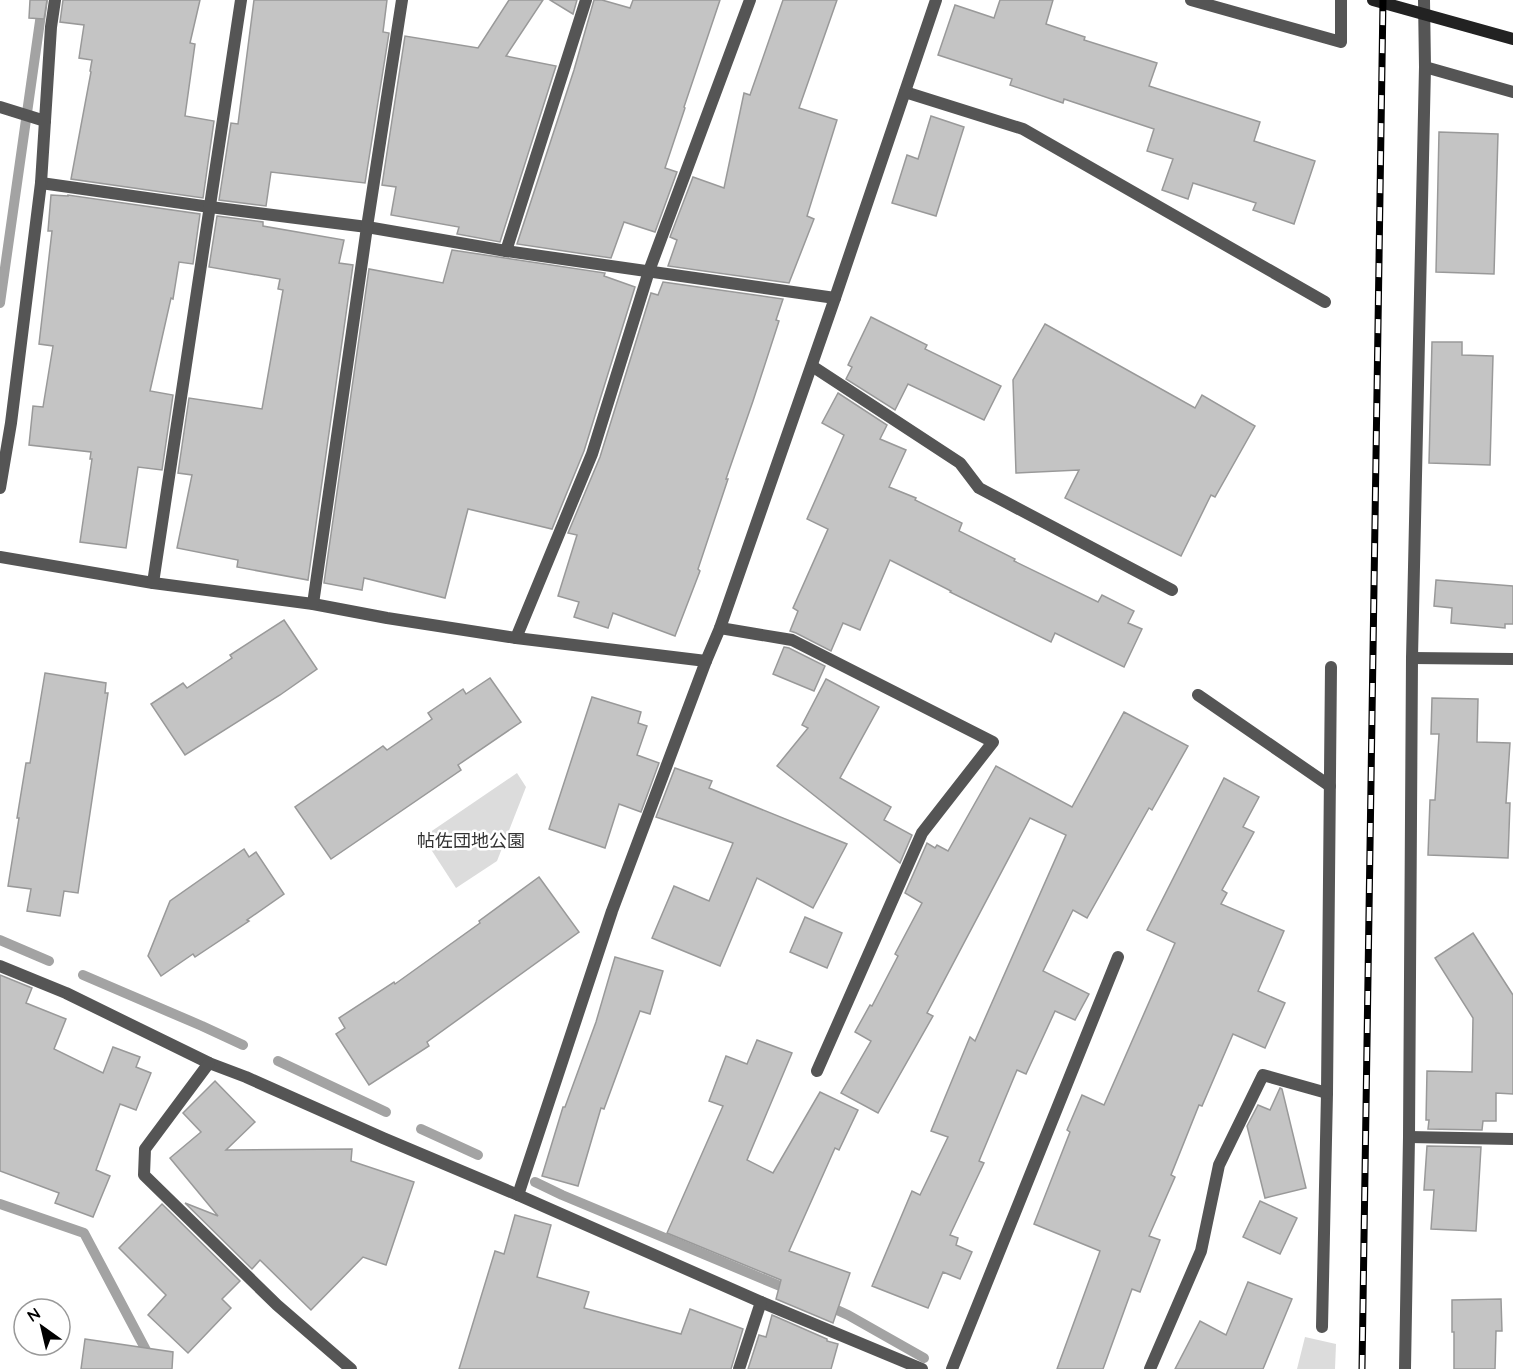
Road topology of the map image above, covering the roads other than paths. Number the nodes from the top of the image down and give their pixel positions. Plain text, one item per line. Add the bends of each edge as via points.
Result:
1 (55, 0) edge
2 (241, 0) edge
3 (402, 0) edge
4 (586, 0) edge
5 (750, 0) edge
6 (936, 0) edge
7 (1191, 0) edge
8 (1341, 0) edge
9 (1373, 0) edge
10 (1424, 0) edge
11 (1513, 39) edge
12 (1425, 67) junction
13 (905, 92) junction
14 (1513, 93) edge
15 (0, 107) edge
16 (45, 121) junction
17 (41, 183) junction
18 (210, 207) junction
19 (367, 227) junction
20 (506, 251) junction
21 (649, 271) junction
22 (835, 298) junction
23 (1325, 303) dead end
24 (812, 366) junction
25 (5, 425) edge
26 (0, 488) edge
27 (0, 557) edge
28 (153, 584) junction
29 (1172, 591) dead end
30 (313, 604) junction
31 (720, 628) junction
32 (516, 638) junction
33 (1413, 658) junction
34 (1513, 659) edge
35 (706, 661) junction
36 (1331, 667) dead end
37 (1198, 695) dead end
38 (1330, 786) junction
39 (1118, 957) dead end
40 (0, 966) edge
41 (209, 1063) junction
42 (817, 1071) dead end
43 (1327, 1093) junction
44 (1408, 1137) junction
45 (1513, 1138) edge
46 (518, 1195) junction
47 (761, 1302) junction
48 (1322, 1327) dead end
49 (919, 1368) edge
50 (351, 1369) edge
51 (739, 1369) edge
52 (952, 1369) edge
53 (1150, 1369) edge
54 (1405, 1369) edge

1 - 16 street
2 - 18 street
3 - 19 street
4 - 20 street
5 - 21 street
6 - 13 street
7 - 8 street via 1341,42
9 - 11 main road
10 - 12 street
12 - 14 street
12 - 33 street
13 - 22 street
13 - 23 street via 1023,129
15 - 16 street
16 - 17 street
17 - 18 street
17 - 25 street
18 - 19 street
18 - 28 street
19 - 20 street
19 - 30 street
20 - 21 street
21 - 22 street
21 - 32 street via 592,454
22 - 24 street
24 - 29 street via 960,463 979,488
24 - 31 street
25 - 26 street
27 - 28 street
28 - 30 street
30 - 32 street
31 - 35 street
31 - 42 street via 792,640 993,742 922,833
32 - 35 street
33 - 34 street
33 - 44 street
35 - 46 street via 612,911
36 - 38 street
37 - 38 street
38 - 43 street
39 - 52 street
40 - 41 street via 66,993
41 - 46 street
41 - 50 street via 145,1149 144,1175 277,1305
43 - 48 street
43 - 53 street via 1263,1075 1220,1165 1201,1251
44 - 45 street
44 - 54 street
46 - 47 street
47 - 49 street
47 - 51 street

